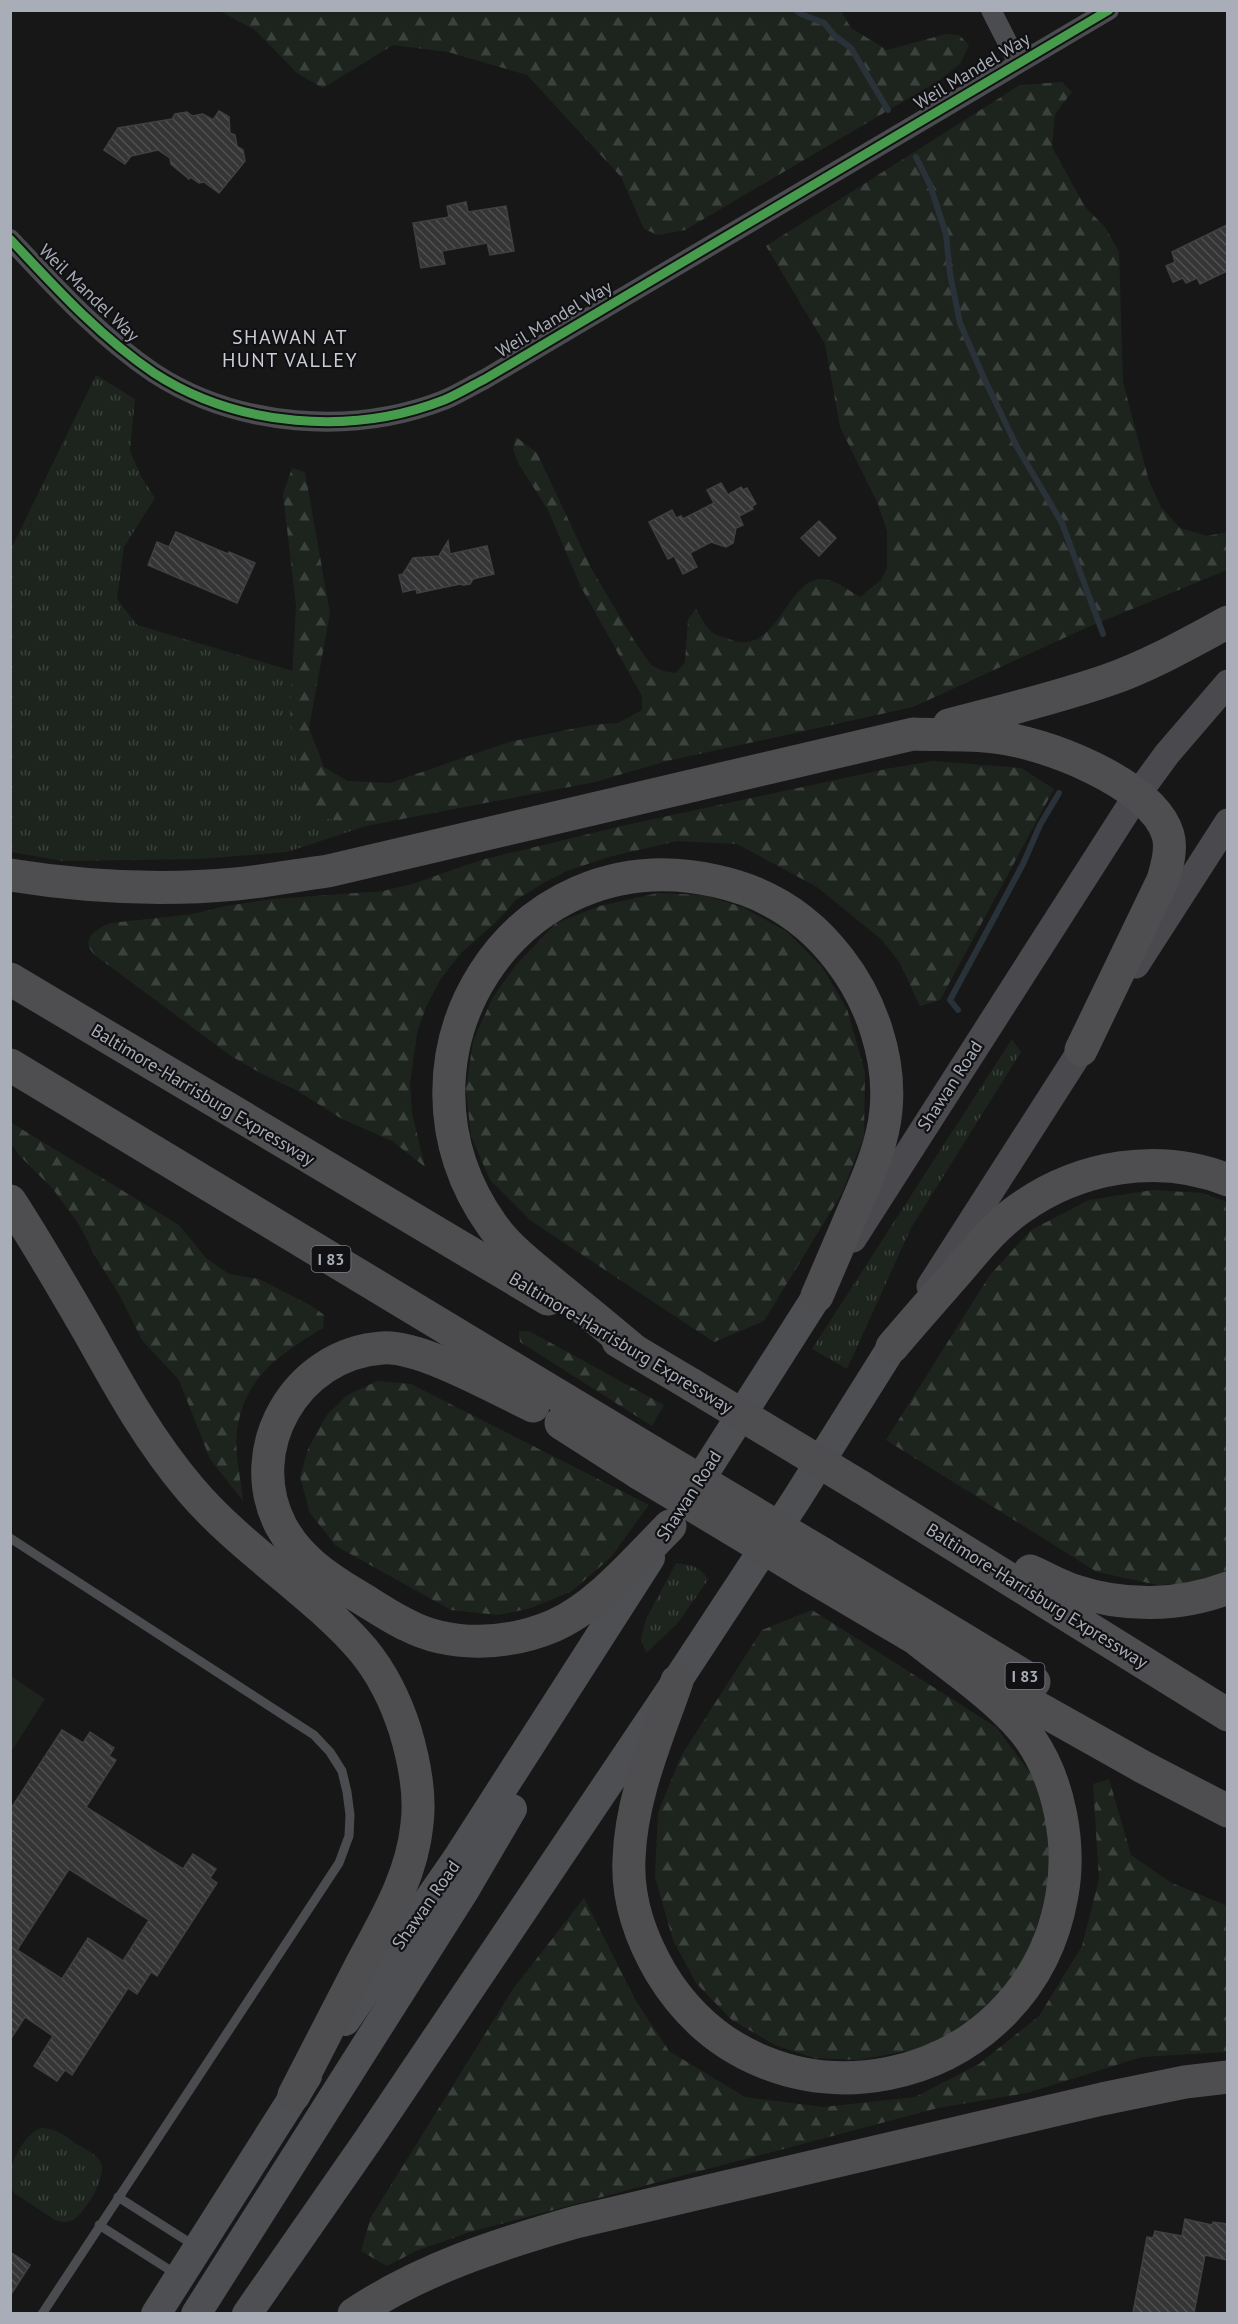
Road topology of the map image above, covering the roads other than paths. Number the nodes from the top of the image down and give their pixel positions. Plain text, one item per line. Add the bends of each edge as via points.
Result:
1 (991, 10) edge
2 (1109, 10) edge
3 (1018, 63) junction
4 (10, 239) edge
5 (1227, 622) edge
6 (1227, 683) edge
7 (913, 734) junction
8 (1137, 795) junction
9 (1227, 822) edge
10 (10, 875) edge
11 (10, 979) edge
12 (1081, 1050) junction
13 (10, 1065) edge
14 (10, 1089) edge
15 (1227, 1180) edge
16 (10, 1201) edge
17 (817, 1296) junction
18 (892, 1347) junction
19 (636, 1352) junction
20 (533, 1406) junction
21 (646, 1463) junction
22 (897, 1509) junction
23 (670, 1526) junction
24 (10, 1538) edge
25 (816, 1565) junction
26 (1227, 1588) edge
27 (602, 1633) junction
28 (919, 1641) junction
29 (677, 1681) junction
30 (1227, 1715) edge
31 (1227, 1799) edge
32 (1227, 1811) edge
33 (1227, 2077) edge
34 (294, 2095) junction
35 (117, 2197) junction
36 (99, 2225) junction
37 (198, 2247) junction
38 (180, 2276) junction
39 (42, 2313) edge
40 (156, 2313) edge
41 (196, 2313) edge
42 (247, 2313) edge
43 (354, 2313) edge

1 - 3 street
2 - 3 street, Weil Mandel Way
3 - 4 street, Weil Mandel Way via 485,379 444,400 356,420 305,421 259,415 214,403 182,389 101,333
5 - 7 highway via 1109,680
6 - 8 main road, Shawan Road
7 - 8 highway via 995,737 1026,743 1072,758
7 - 10 highway via 328,871 237,884 161,888 95,886
8 - 12 highway via 1162,823 1168,835 1169,855 1163,880
8 - 17 main road, Shawan Road
9 - 12 main road
11 - 19 highway, Baltimore-Harrisburg Expressway
12 - 18 main road
13 - 21 highway, I 83
14 - 20 highway
15 - 18 highway via 1181,1167 1151,1165 1119,1167 1066,1182 1019,1209 991,1233
16 - 34 highway via 166,1460 226,1528 338,1624 364,1652 401,1717 417,1788 417,1824 409,1863 396,1901
17 - 19 highway via 867,1179 886,1111 882,1053 864,997 849,971 810,927 760,894 698,876 664,874 607,882 551,907 491,961 475,987 455,1038 448,1100 463,1172 493,1226 511,1248
17 - 23 main road, Shawan Road
18 - 29 main road
19 - 22 highway, Baltimore-Harrisburg Expressway, bridge
20 - 21 highway
20 - 23 highway via 409,1351 382,1348 332,1362 308,1379 278,1420 268,1477 271,1502 281,1526 301,1554 325,1576 408,1626 455,1640 482,1641 530,1634 579,1611
21 - 25 highway, I 83, bridge
22 - 26 highway via 1090,1596 1116,1601 1176,1602
22 - 30 highway, Baltimore-Harrisburg Expressway
23 - 27 main road, Shawan Road
24 - 35 lane via 314,1736 342,1771 347,1792 349,1836 339,1863
25 - 28 highway
25 - 31 highway, I 83
27 - 34 main road, Shawan Road via 457,1859
27 - 41 main road via 511,1811 464,1891
28 - 29 highway via 1005,1710 1046,1767 1057,1800 1066,1858 1064,1886 1058,1917 1038,1967 1002,2014 984,2031 927,2063 871,2077 841,2078 783,2069 726,2043 683,2004 648,1952 631,1894 630,1833 639,1791
28 - 32 highway
29 - 42 main road
33 - 43 highway via 1102,2099 576,2222 463,2259
34 - 37 main road, Shawan Road
35 - 36 lane
35 - 37 lane
36 - 38 lane
36 - 39 lane
37 - 38 main road, Shawan Road
38 - 40 main road, Shawan Road

